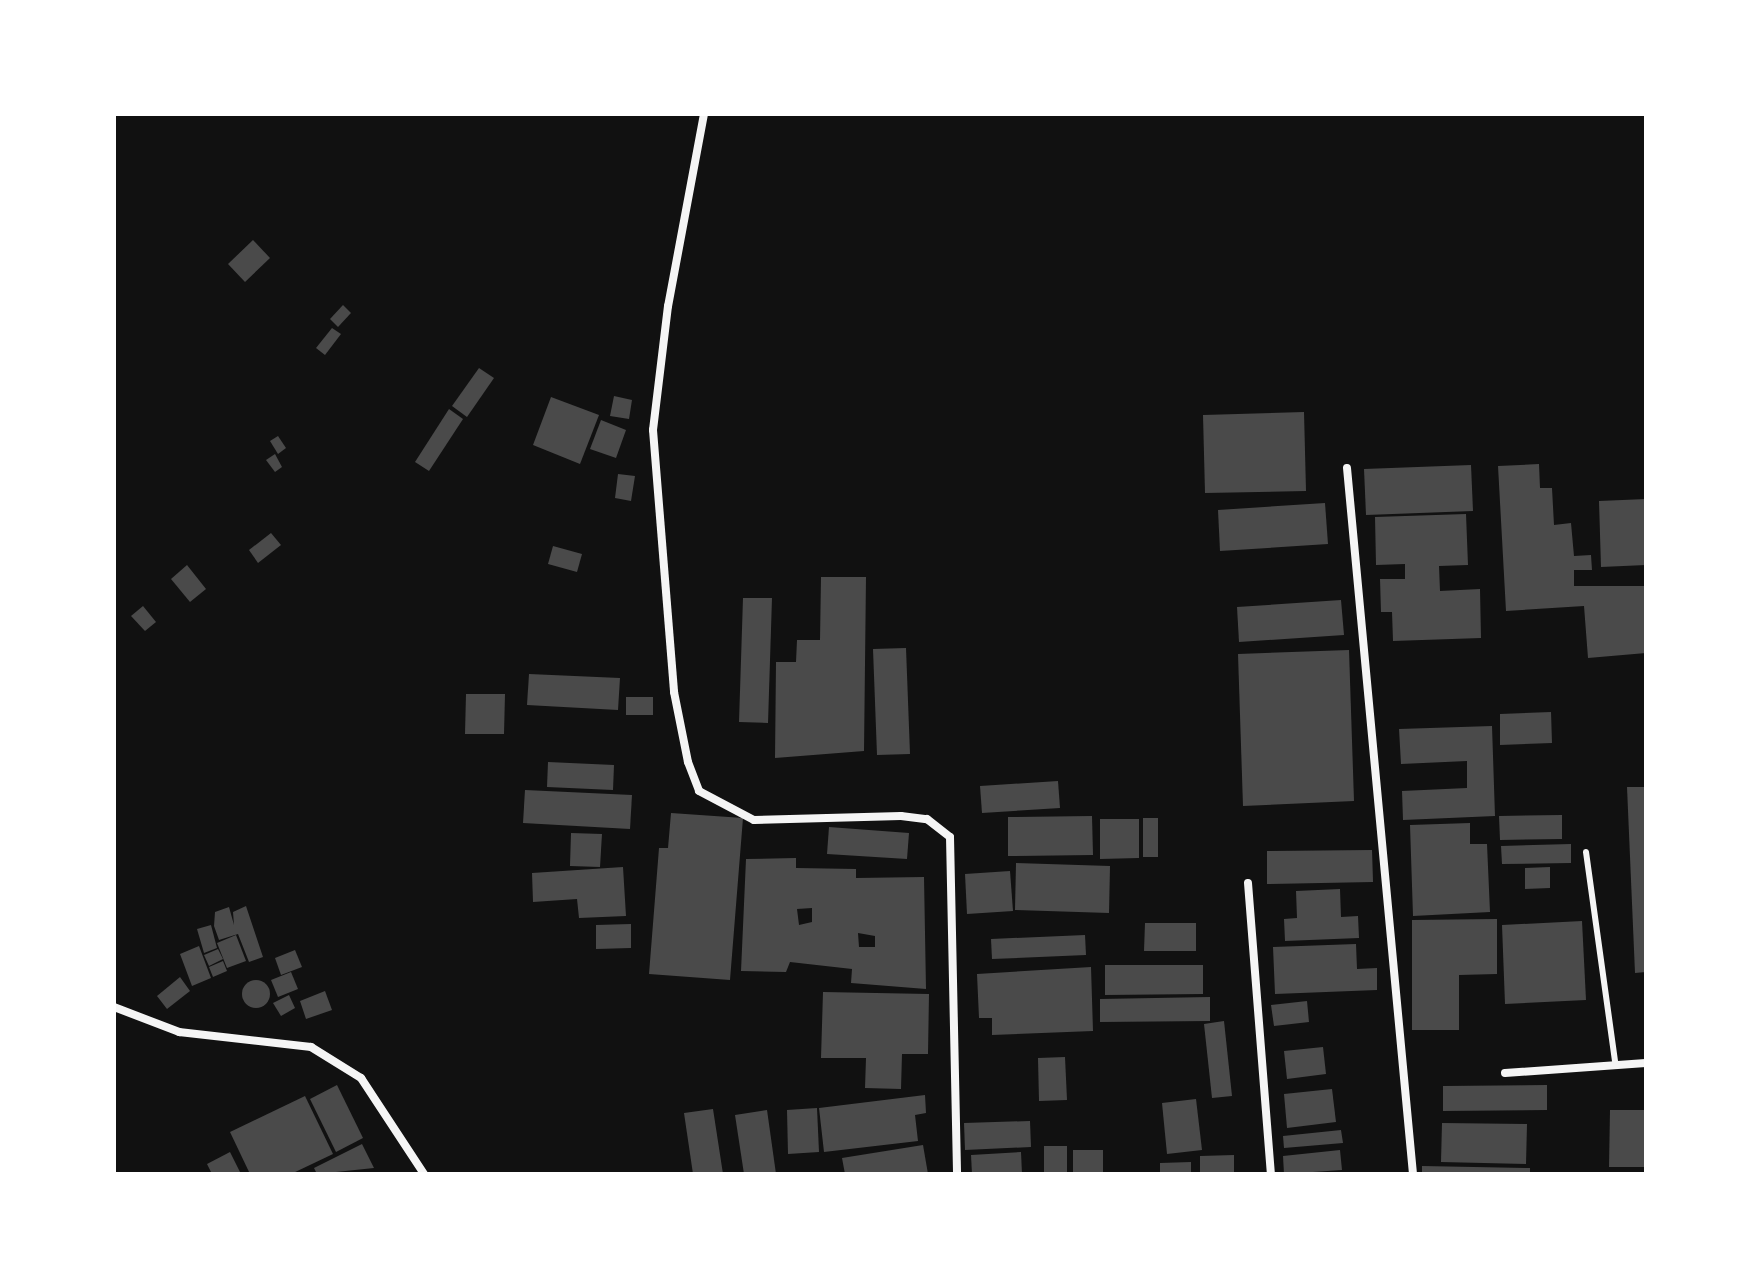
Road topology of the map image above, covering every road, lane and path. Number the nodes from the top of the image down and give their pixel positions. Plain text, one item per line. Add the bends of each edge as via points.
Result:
1 (704, 114) edge
2 (1347, 468) dead end
3 (1586, 852) dead end
4 (1248, 883) dead end
5 (114, 1007) edge
6 (1615, 1061) junction
7 (1646, 1063) edge
8 (1505, 1073) dead end
9 (424, 1174) edge
10 (957, 1174) edge
11 (1271, 1174) edge
12 (1413, 1174) edge

1 - 10 street via 668,306 653,430 674,692 688,762 699,791 754,820 901,816 927,819 950,837
2 - 12 street
3 - 6 lane
4 - 11 street
5 - 9 street via 179,1032 311,1047 361,1078
6 - 7 street
6 - 8 street

